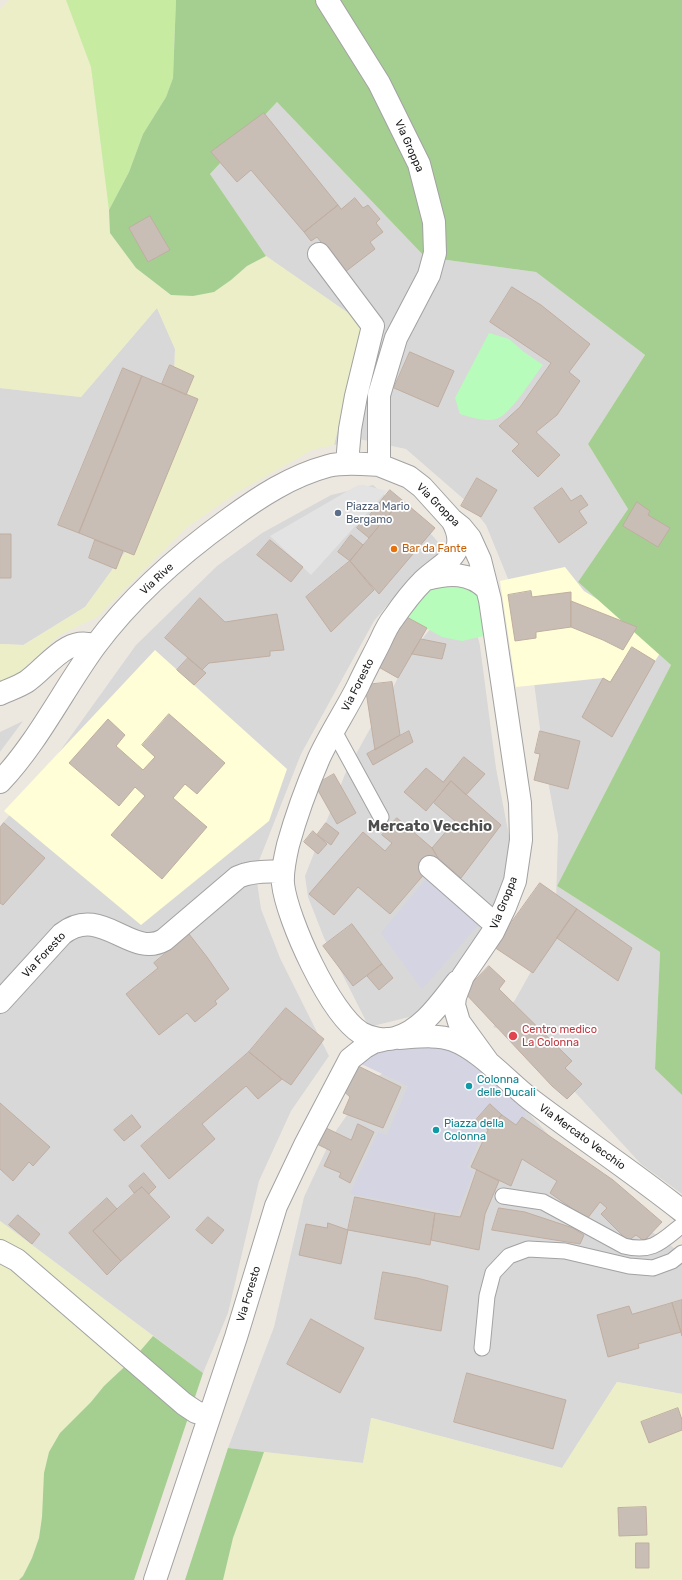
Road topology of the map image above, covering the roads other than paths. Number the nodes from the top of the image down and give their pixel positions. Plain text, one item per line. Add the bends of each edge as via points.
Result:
1 (328, 0) edge
2 (319, 254) dead end
3 (347, 463) junction
4 (379, 465) junction
5 (451, 519) junction
6 (424, 580) junction
7 (487, 589) junction
8 (95, 646) junction
9 (0, 694) edge
10 (334, 730) junction
11 (0, 782) edge
12 (381, 817) dead end
13 (430, 867) dead end
14 (283, 872) junction
15 (496, 926) junction
16 (463, 976) junction
17 (0, 1002) edge
18 (339, 1011) junction
19 (391, 1039) junction
20 (350, 1059) junction
21 (488, 1062) junction
22 (503, 1196) dead end
23 (682, 1211) edge
24 (682, 1225) edge
25 (0, 1251) edge
26 (682, 1253) edge
27 (482, 1348) dead end
28 (209, 1416) junction
29 (155, 1580) edge

1 - 4 street, Via Groppa via 379,83 420,164 434,222 435,252 429,275 396,338 379,395
2 - 3 street via 373,326 352,416
3 - 4 street, Via Rive
3 - 8 street, Via Rive via 328,466 279,486 218,527 138,596
4 - 5 street, Via Groppa via 409,477 432,497
5 - 6 street, Via Foresto via 458,534 457,548 447,562
5 - 7 street, Via Groppa via 470,538
6 - 7 street via 447,574 460,574 481,582
6 - 10 street, Via Foresto via 392,619
7 - 15 street, Via Groppa via 520,802 521,840 516,881
8 - 9 street via 81,644 63,650 26,682
8 - 11 street, Via Rive via 25,752
10 - 12 lane
10 - 14 street, Via Foresto via 320,758 296,822
13 - 15 street
14 - 17 street, Via Foresto via 257,872 238,877 164,940 152,945 98,926 88,924 70,928
14 - 18 street, Via Foresto via 286,898 295,929
15 - 16 street, Via Groppa
16 - 19 street, Via Groppa via 419,1026
16 - 21 street, Via Groppa via 455,997 456,1014
18 - 19 street, Via Foresto via 360,1032 375,1038
18 - 20 street via 350,1040
19 - 20 street, Via Foresto via 365,1047
19 - 21 street, Via Mercato Vecchio via 441,1037 462,1044
20 - 28 street, Via Foresto via 276,1206
21 - 23 street, Via Mercato Vecchio via 529,1098
22 - 24 lane via 543,1202 624,1246 638,1250 657,1244
25 - 28 street via 17,1260 184,1404 196,1412
26 - 27 lane via 672,1261 653,1268 629,1266 565,1251 528,1249 509,1256 493,1273 487,1296
28 - 29 street, Via Foresto

